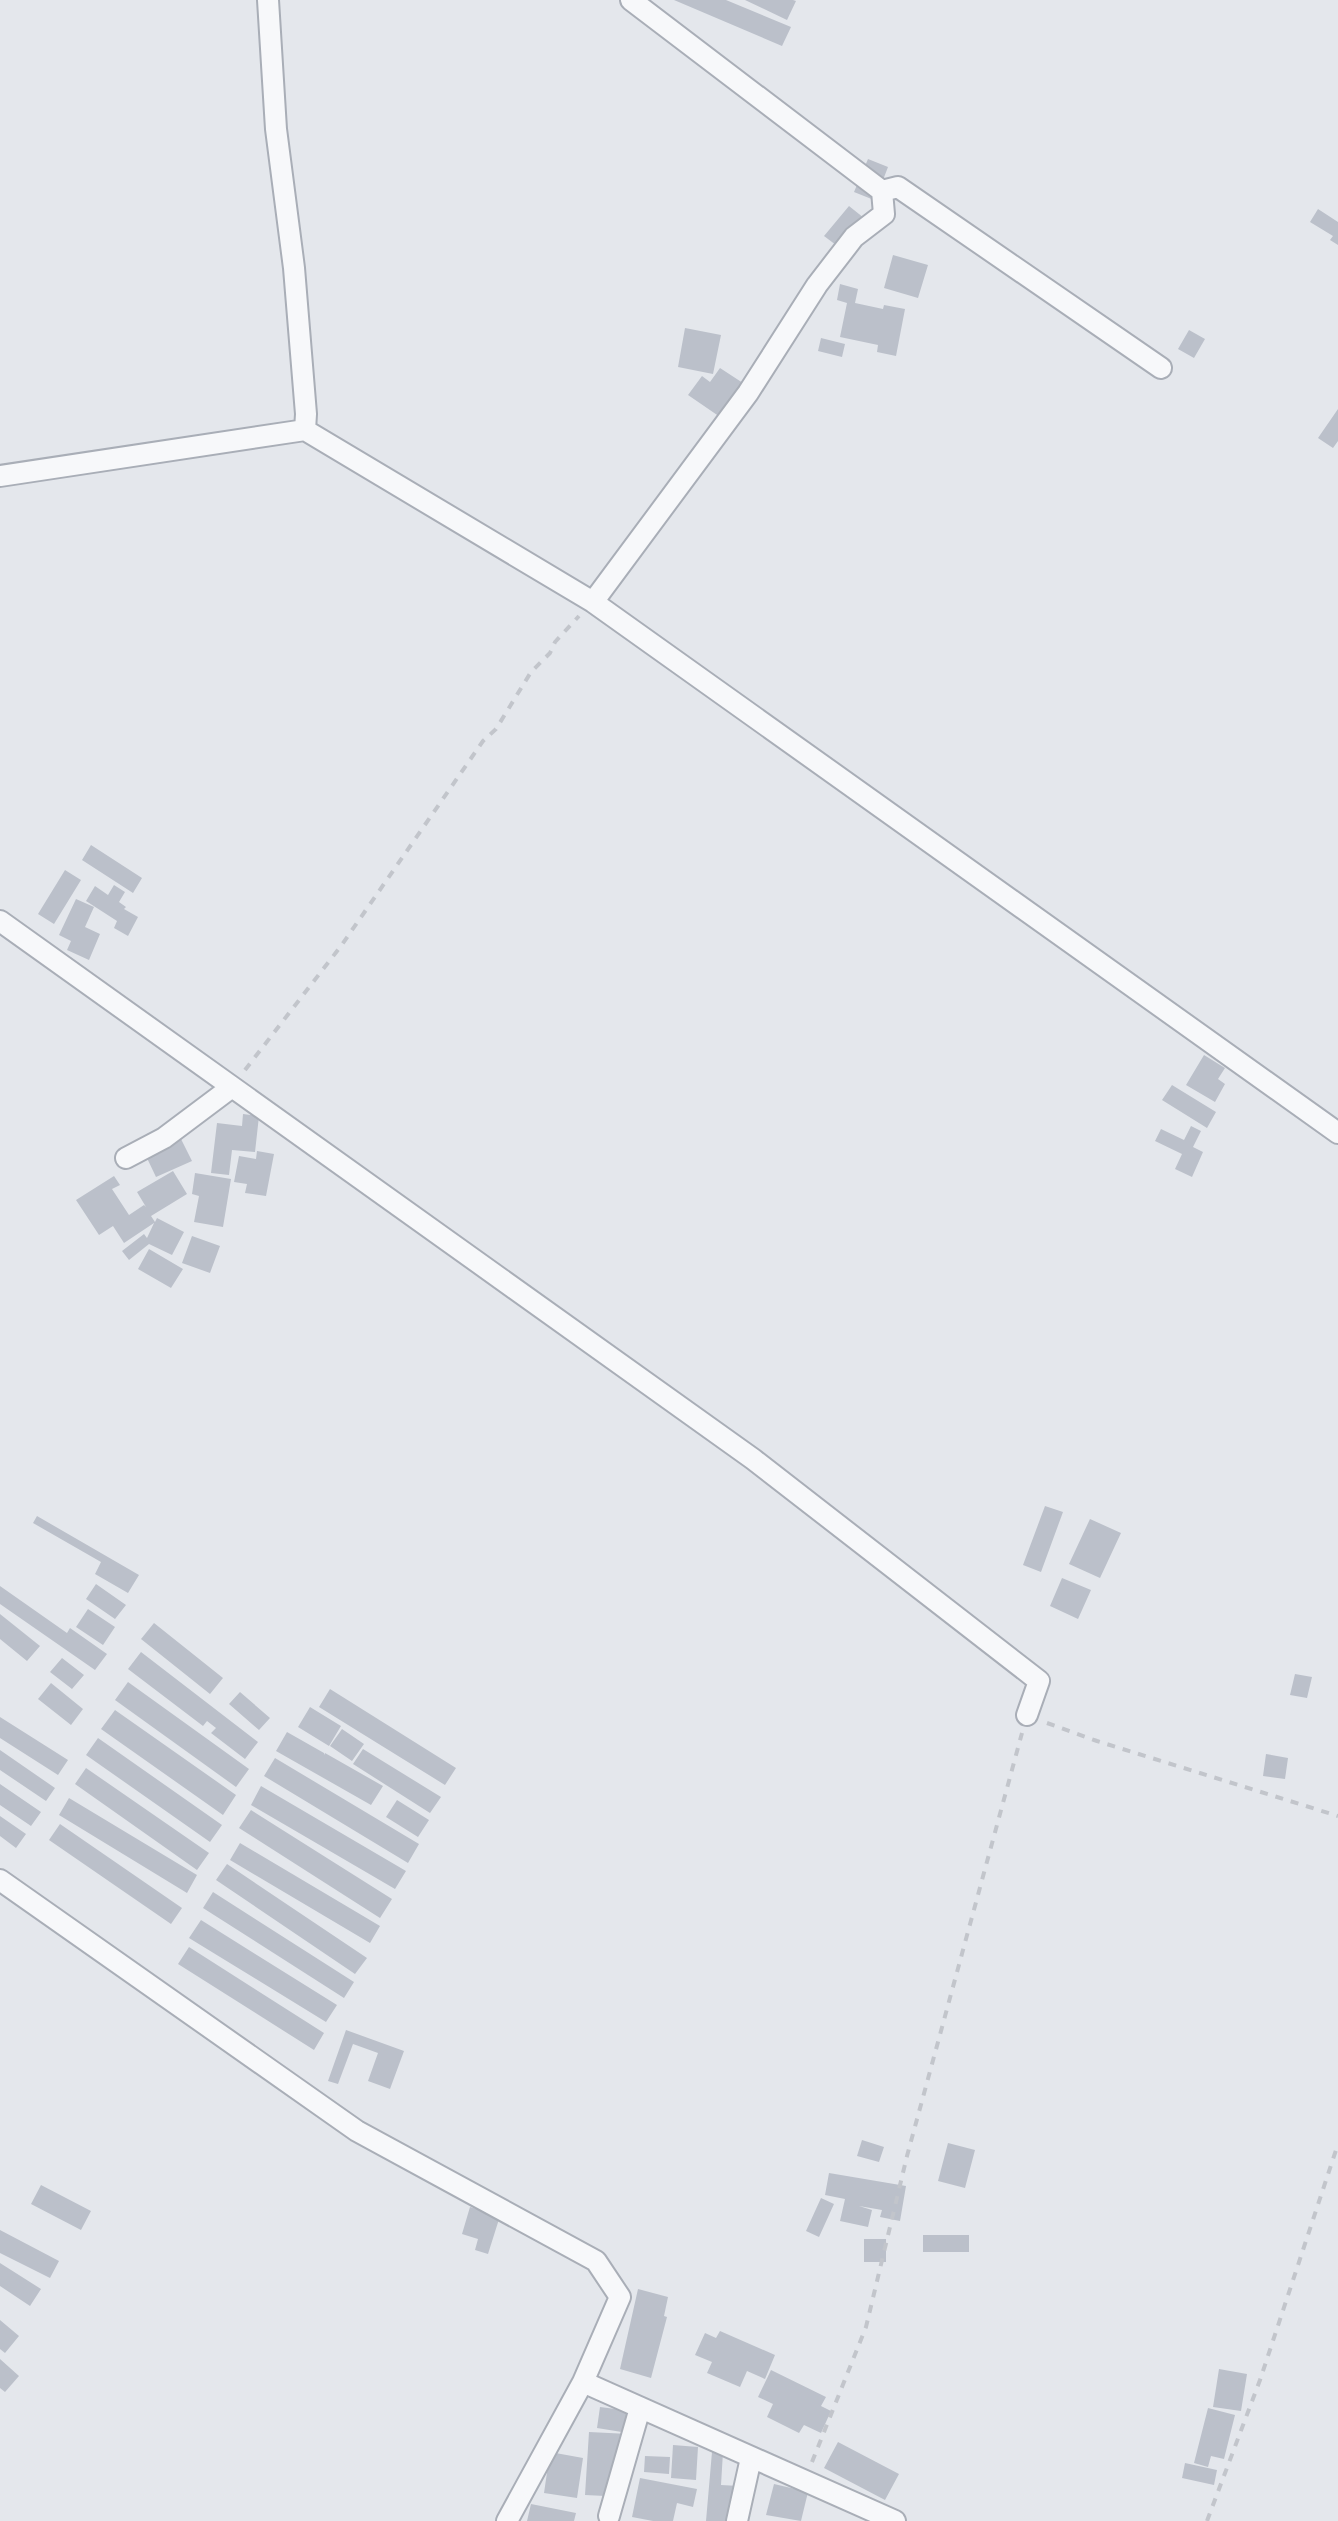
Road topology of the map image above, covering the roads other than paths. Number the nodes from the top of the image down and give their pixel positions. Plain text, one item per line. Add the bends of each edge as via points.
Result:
1 (268, 0) edge
2 (631, 0) edge
3 (890, 189) junction
4 (1161, 368) dead end
5 (305, 430) junction
6 (0, 476) edge
7 (593, 602) junction
8 (0, 921) edge
9 (232, 1087) junction
10 (1338, 1133) edge
11 (126, 1158) dead end
12 (1027, 1716) road end
13 (0, 1880) edge
14 (583, 2382) junction
15 (640, 2408) junction
16 (751, 2458) junction
17 (608, 2516) dead end
18 (506, 2521) edge
19 (737, 2521) edge
20 (896, 2521) edge

1 - 5 street
2 - 3 street
3 - 4 street
3 - 7 street via 884,214 854,237
5 - 6 street
5 - 7 street
7 - 10 street
8 - 9 street
9 - 11 street
9 - 12 street via 752,1459 1039,1681
13 - 14 street via 357,2132 596,2261 620,2297
14 - 15 street
14 - 18 street
15 - 16 street
15 - 17 street
16 - 19 street
16 - 20 street

